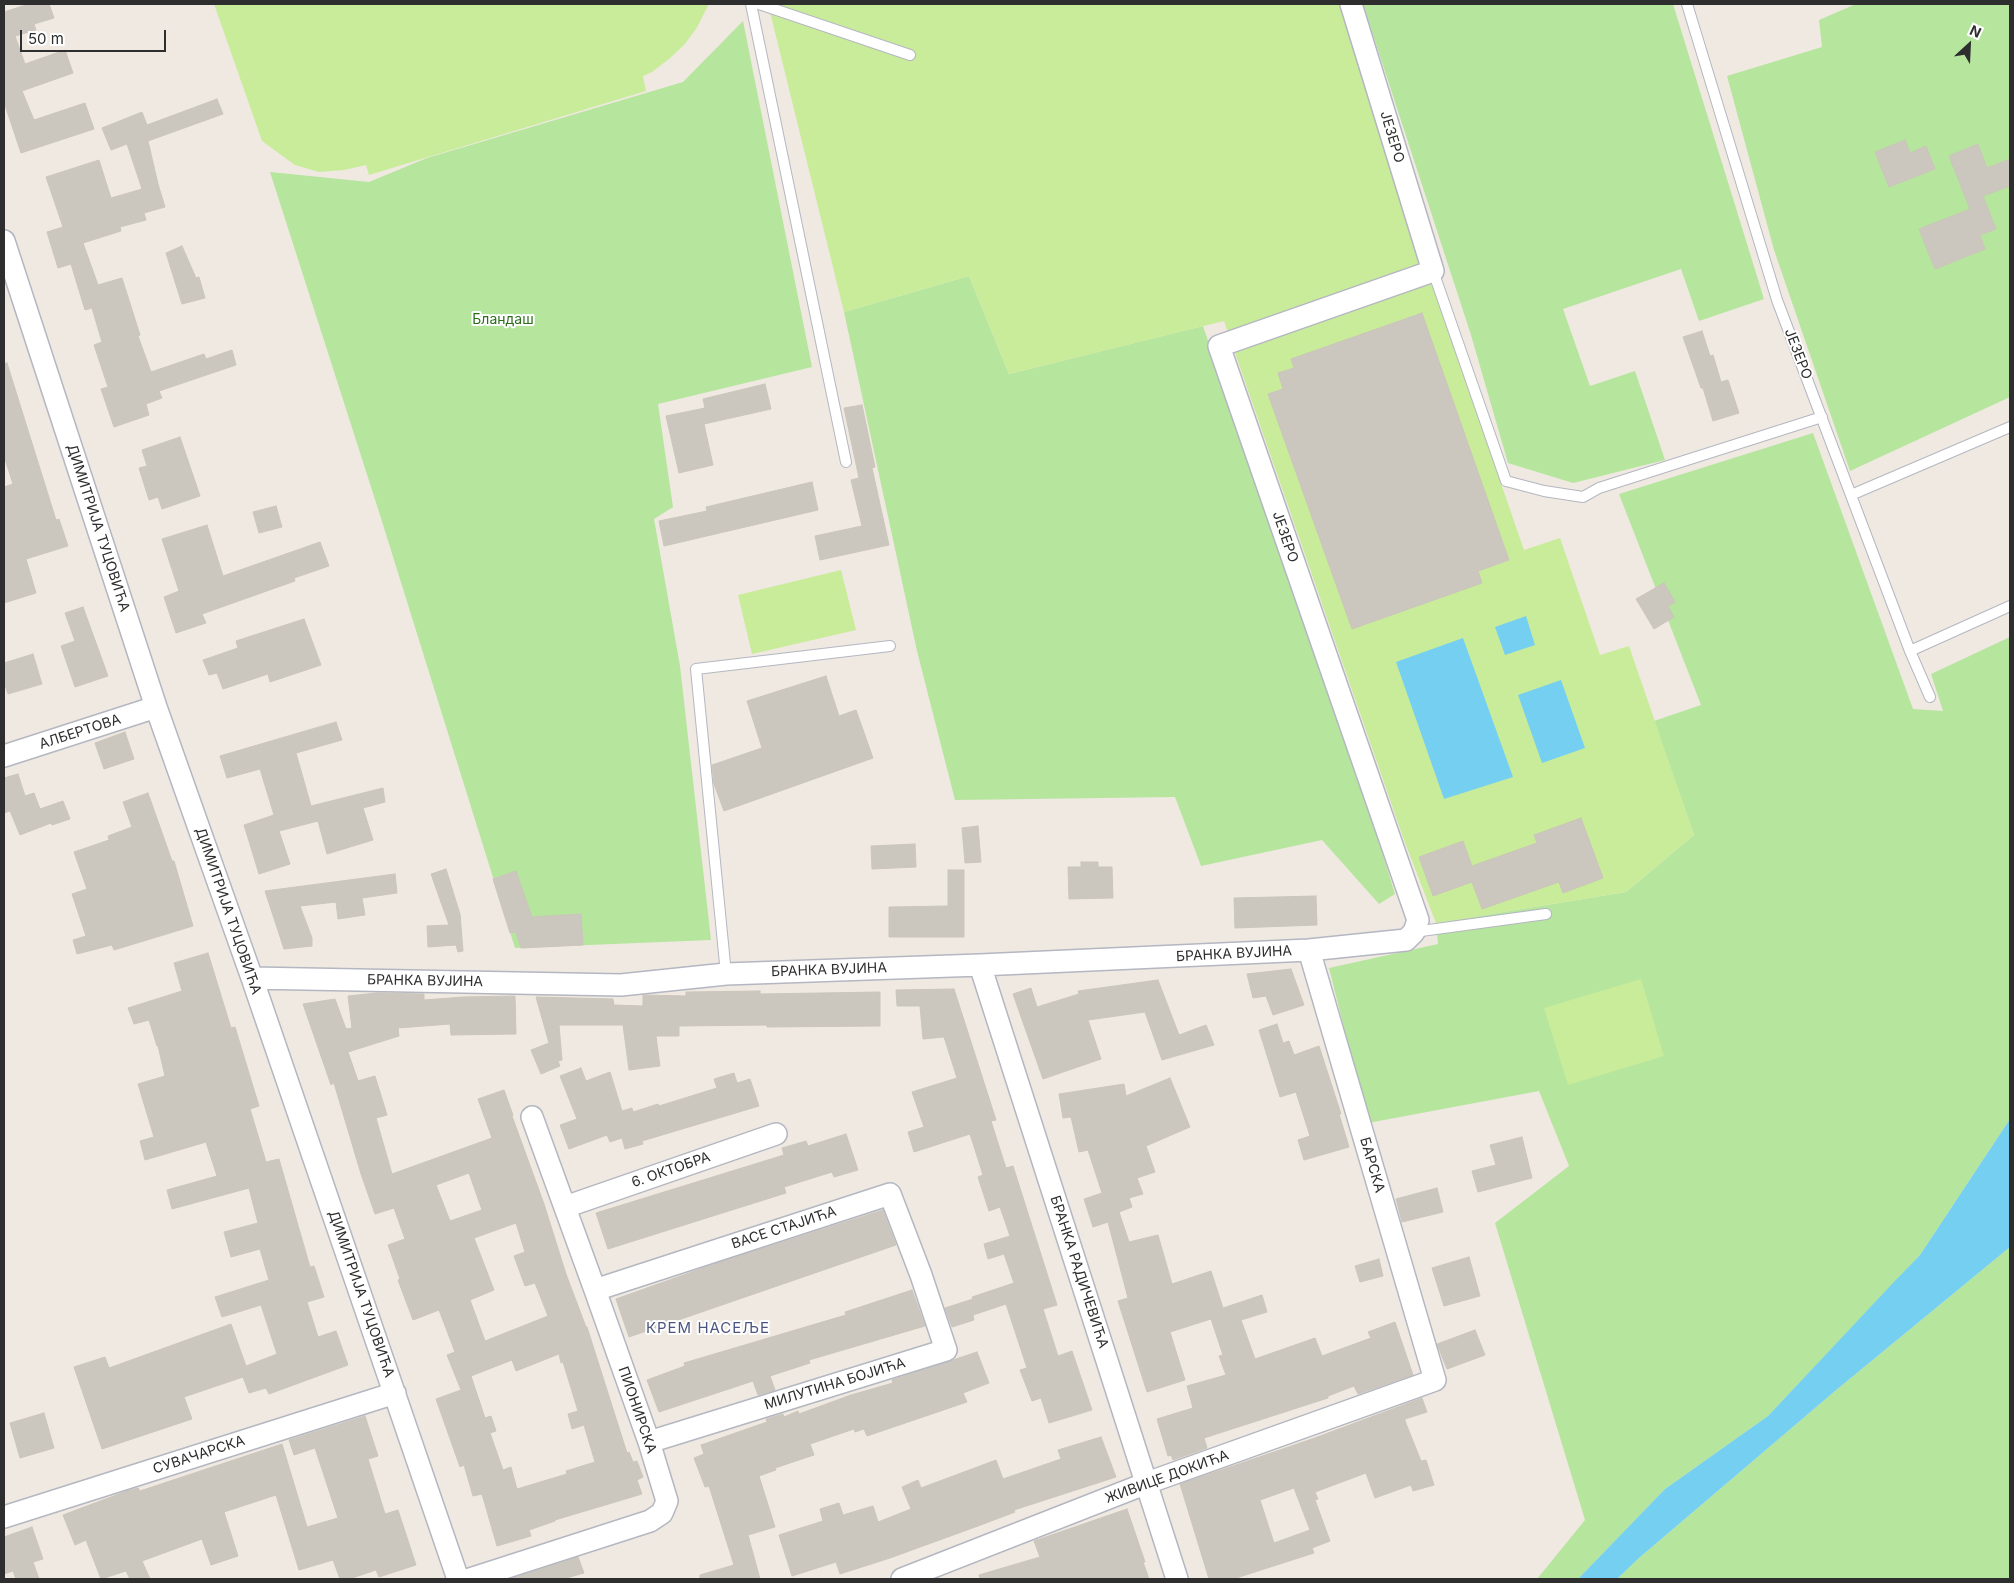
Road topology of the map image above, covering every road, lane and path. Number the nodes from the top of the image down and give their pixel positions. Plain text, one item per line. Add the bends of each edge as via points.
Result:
1 (751, 4) edge
2 (759, 4) edge
3 (1351, 4) edge
4 (1687, 4) edge
5 (910, 55) dead end
6 (4, 241) edge
7 (1432, 271) junction
8 (1822, 417) junction
9 (2010, 427) edge
10 (846, 462) dead end
11 (1851, 495) junction
12 (2010, 606) edge
13 (890, 646) dead end
14 (1910, 651) junction
15 (1930, 697) dead end
16 (156, 707) junction
17 (4, 756) edge
18 (1546, 914) dead end
19 (1410, 936) junction
20 (1309, 950) junction
21 (980, 965) junction
22 (726, 974) junction
23 (252, 978) junction
24 (532, 1117) dead end
25 (776, 1134) dead end
26 (566, 1206) junction
27 (921, 1274) joint
28 (595, 1290) junction
29 (1435, 1380) joint
30 (394, 1393) junction
31 (649, 1442) junction
32 (1147, 1483) junction
33 (4, 1517) edge
34 (458, 1579) edge
35 (470, 1579) edge
36 (902, 1579) edge
37 (1177, 1579) edge

1 - 10 lane
2 - 5 lane
3 - 7 street, ЈЕЗЕРО
4 - 8 lane, ЈЕЗЕРО via 1777,300
6 - 16 street, ДИМИТРИЈА ТУЦОВИЋА
7 - 8 lane, ЈЕЗЕРО via 1506,481 1544,492 1583,497 1599,488
7 - 19 street, ЈЕЗЕРО via 1219,346 1418,920
8 - 11 lane, ЈЕЗЕРО
9 - 11 lane
11 - 14 lane, ЈЕЗЕРО
12 - 14 lane
13 - 22 lane via 696,669
14 - 15 lane, ЈЕЗЕРО
16 - 17 street, АЛБЕРТОВА
16 - 23 street, ДИМИТРИЈА ТУЦОВИЋА
18 - 19 lane
19 - 20 street, БРАНКА ВУЈИНА
20 - 21 street, БРАНКА ВУЈИНА
20 - 29 street, БАРСКА
21 - 22 street, БРАНКА ВУЈИНА
21 - 32 street, БРАНКА РАДИЧЕВИЋА
22 - 23 street, БРАНКА ВУЈИНА via 621,985
23 - 30 street, ДИМИТРИЈА ТУЦОВИЋА
24 - 26 street, ПИОНИРСКА
25 - 26 street, 6. ОКТОБРА
26 - 28 street, ПИОНИРСКА
27 - 28 street, ВАСЕ СТАЈИЋА via 890,1194
27 - 31 street, МИЛУТИНА БОЈИЋА via 946,1350
28 - 31 street, ПИОНИРСКА
29 - 32 street, ЖИВИЦЕ ДОКИЋА
30 - 33 street, СУВАЧАРСКА
30 - 34 street, ДИМИТРИЈА ТУЦОВИЋА
31 - 35 street, ПИОНИРСКА via 667,1501 662,1513 650,1521
32 - 36 street, ЖИВИЦЕ ДОКИЋА
32 - 37 street, БРАНКА РАДИЧЕВИЋА

